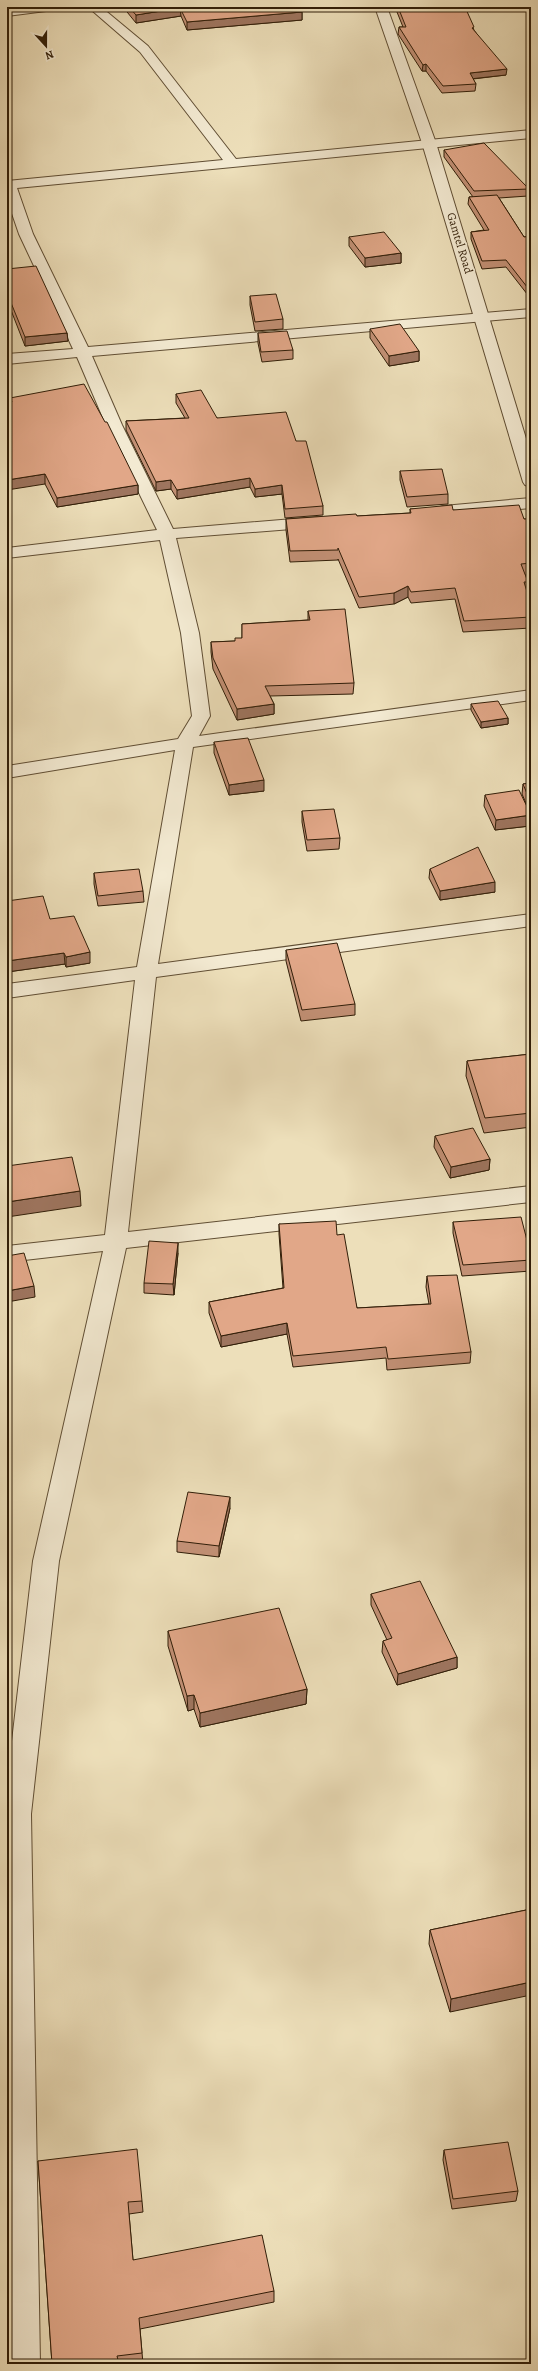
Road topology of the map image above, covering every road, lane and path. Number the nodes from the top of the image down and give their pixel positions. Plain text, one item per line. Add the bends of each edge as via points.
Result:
1 (46, 7) edge
2 (94, 7) edge
3 (381, 7) edge
4 (7, 12) edge
5 (531, 134) edge
6 (429, 143) junction
7 (232, 162) junction
8 (8, 185) edge
9 (531, 313) edge
10 (483, 317) junction
11 (83, 353) junction
12 (7, 359) edge
13 (531, 482) edge
14 (531, 504) edge
15 (428, 512) edge
16 (333, 520) edge
17 (167, 534) junction
18 (7, 553) edge
19 (531, 695) edge
20 (184, 743) junction
21 (7, 772) edge
22 (531, 920) edge
23 (146, 973) junction
24 (7, 991) edge
25 (531, 1194) edge
26 (116, 1241) junction
27 (7, 1254) edge
28 (24, 2364) edge

1 - 4 street
2 - 7 street via 144,50
3 - 6 street, Gamtel Road
5 - 6 street
6 - 7 street
6 - 10 street, Gamtel Road
7 - 8 street
8 - 11 street via 26,234
9 - 10 street
10 - 11 street
10 - 13 street, Gamtel Road
11 - 12 street
11 - 17 street via 114,425
14 - 15 street
16 - 17 street
17 - 18 street
17 - 20 street via 190,633 200,716
19 - 20 street
20 - 21 street
20 - 23 street
22 - 23 street
23 - 24 street
23 - 26 street
25 - 26 street
26 - 27 street
26 - 28 street via 46,1561 17,1814

